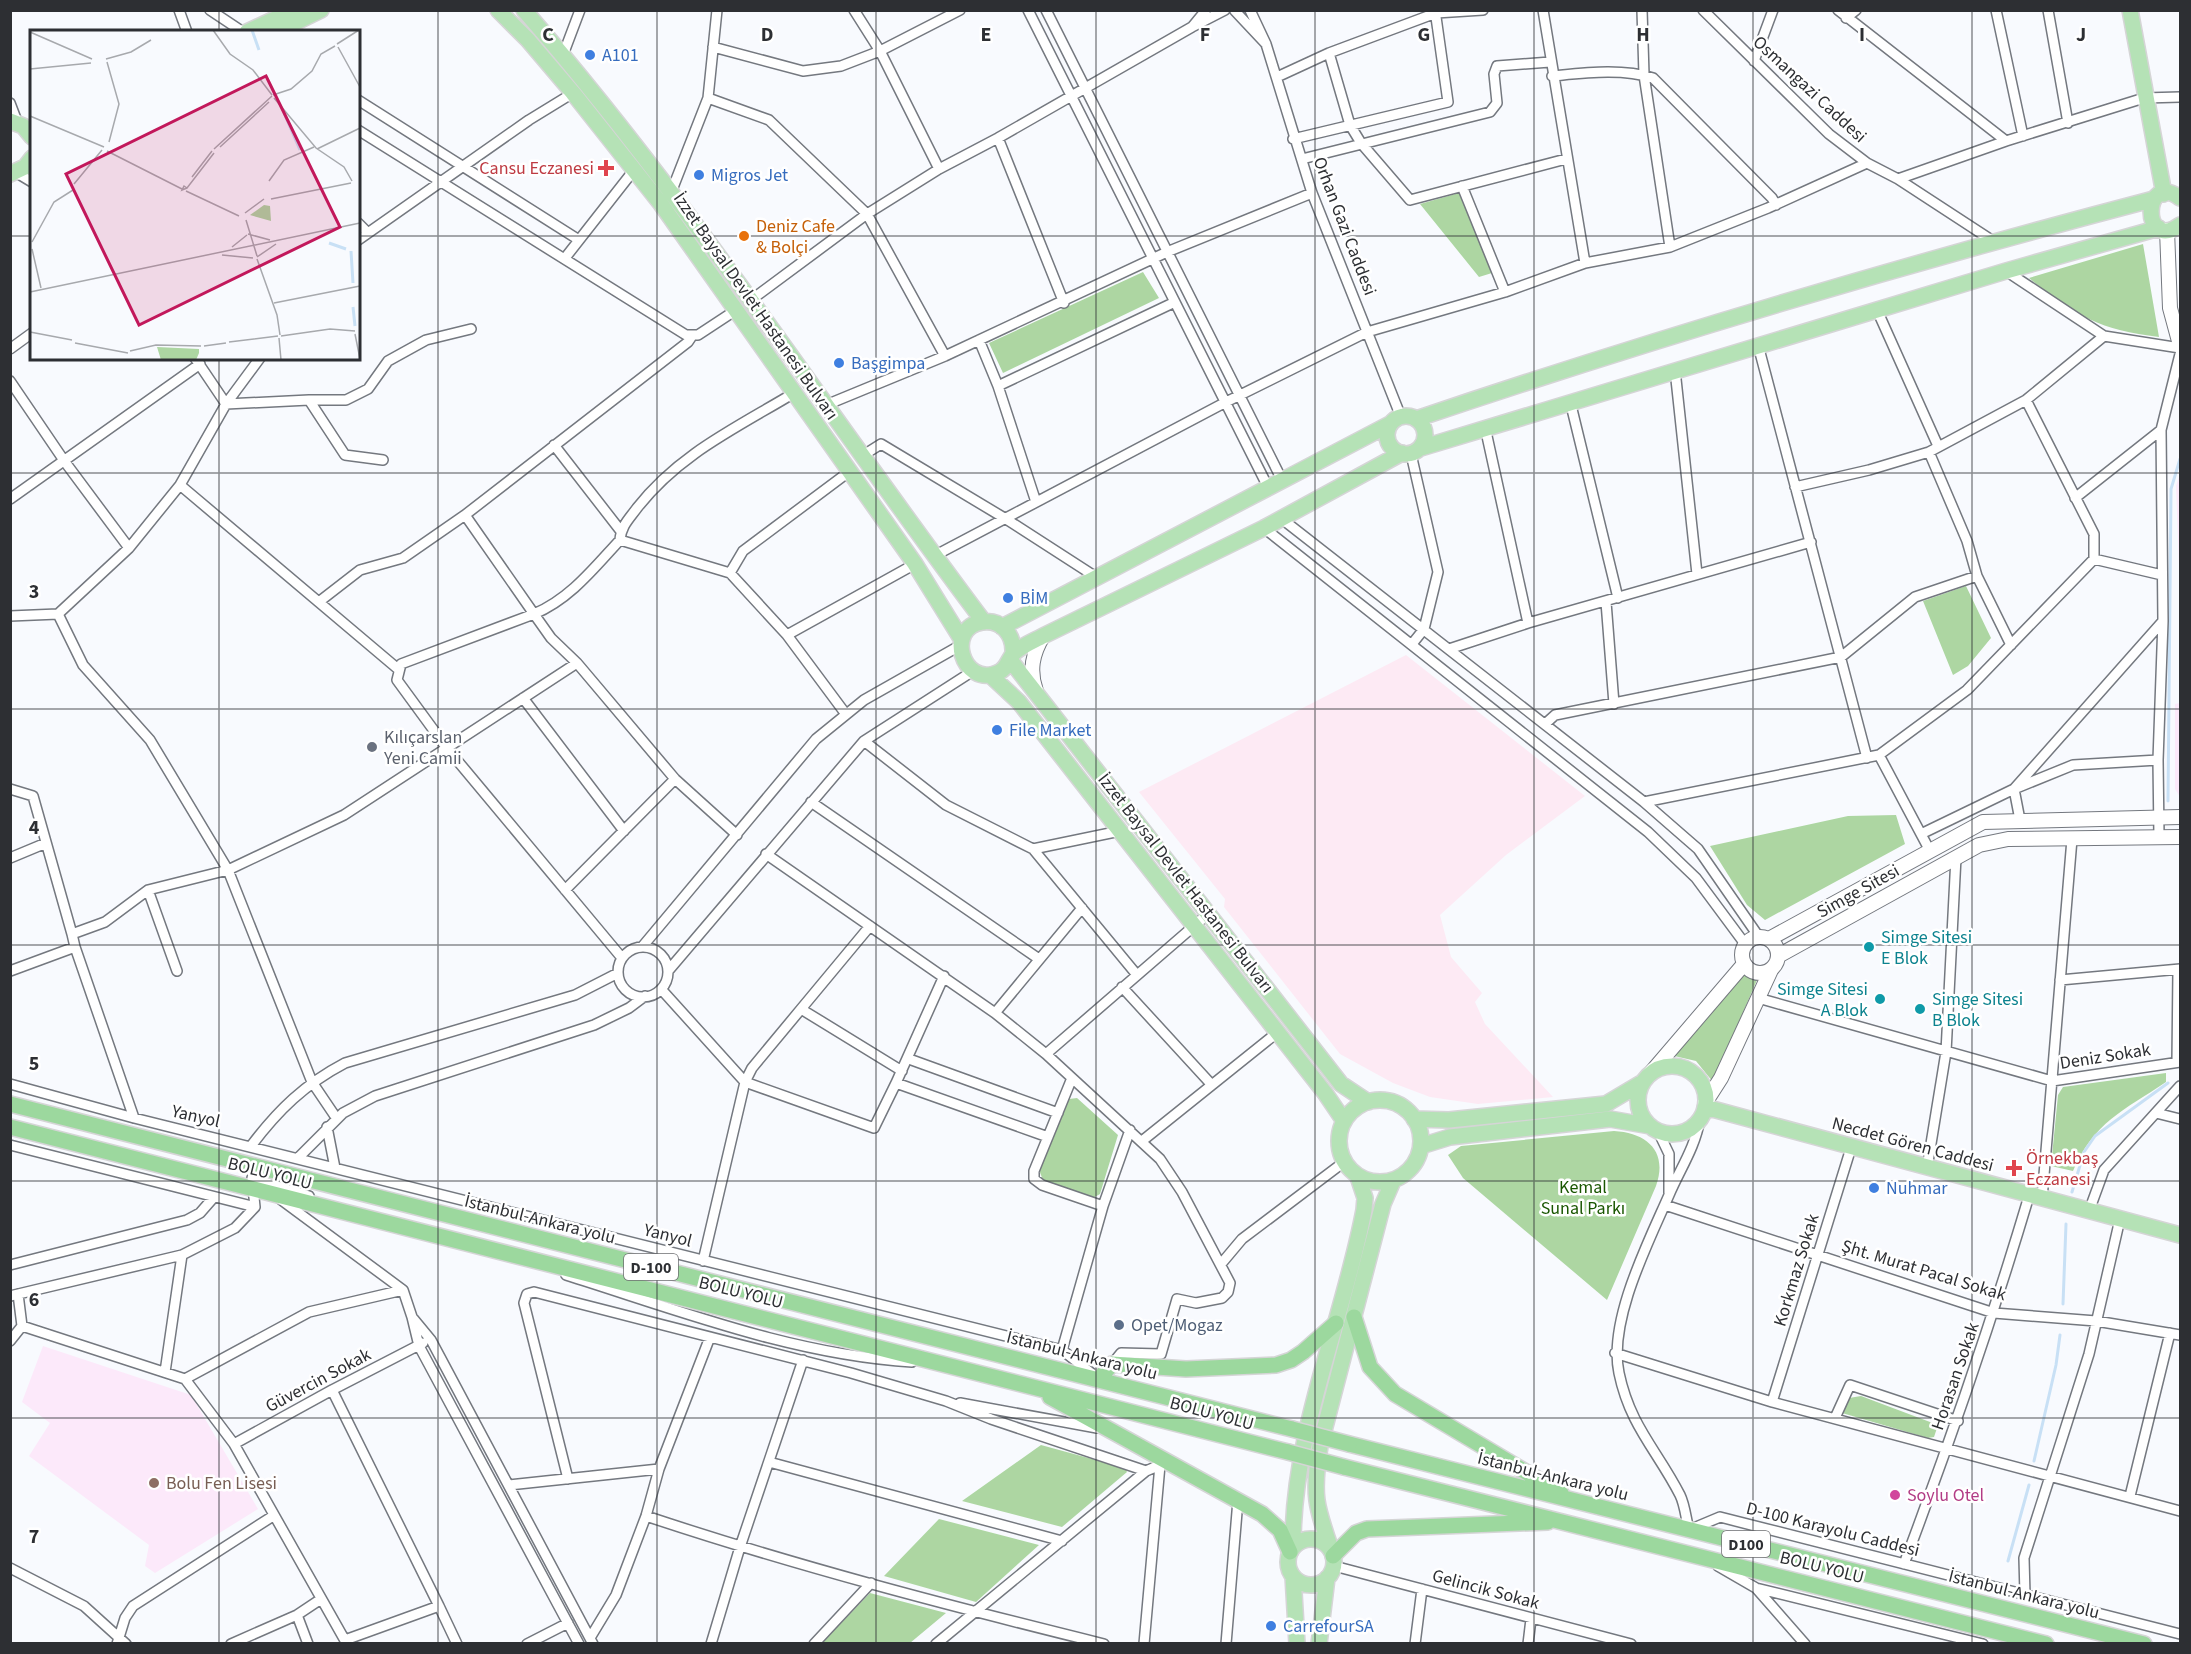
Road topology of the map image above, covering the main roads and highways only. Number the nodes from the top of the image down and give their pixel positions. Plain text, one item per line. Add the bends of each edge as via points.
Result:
1 (294, 10) edge
2 (321, 10) edge
3 (498, 10) edge
4 (524, 10) edge
5 (2130, 10) edge
6 (249, 30) edge
7 (280, 30) edge
8 (30, 161) edge
9 (14, 173) edge
10 (2170, 196) edge
11 (2169, 228) edge
12 (2181, 346) edge
13 (1402, 420) junction
14 (1411, 451) junction
15 (984, 621) junction
16 (1002, 627) junction
17 (1043, 636) junction
18 (961, 643) junction
19 (1012, 657) junction
20 (990, 675) junction
21 (1038, 699) junction
22 (2181, 817) edge
23 (2181, 837) edge
24 (1764, 938) junction
25 (1778, 956) junction
26 (1744, 964) junction
27 (1771, 970) junction
28 (1646, 1078) junction
29 (1368, 1102) junction
30 (10, 1104) edge
31 (1703, 1110) junction
32 (1414, 1119) junction
33 (1344, 1121) junction
34 (10, 1127) edge
35 (1654, 1128) junction
36 (1421, 1146) junction
37 (1358, 1177) junction
38 (1393, 1181) junction
39 (2181, 1235) edge
40 (1353, 1317) junction
41 (1336, 1323) junction
42 (1099, 1379) junction
43 (1026, 1384) junction
44 (1292, 1429) joint
45 (1287, 1452) joint
46 (1577, 1502) junction
47 (1566, 1522) junction
48 (1292, 1550) junction
49 (1331, 1563) junction
50 (1293, 1576) junction
51 (1323, 1606) junction
52 (1297, 1608) junction
53 (1297, 1644) edge
54 (1319, 1644) edge
55 (2046, 1644) edge
56 (2144, 1644) edge

1 - 6 main road
2 - 7 main road
3 - 18 main road, İzzet Baysal Devlet Hastanesi Bulvarı via 573,93 736,309 915,564
4 - 15 main road, İzzet Baysal Devlet Hastanesi Bulvarı via 672,190
5 - 10 main road via 2144,98
8 - 9 main road
10 - 11 main road via 2150,215
10 - 13 main road via 1994,241
11 - 12 main road via 2170,308
11 - 14 main road via 2006,271
13 - 14 main road via 1389,443
13 - 14 main road via 1425,431
13 - 16 main road
14 - 17 main road
15 - 16 main road
15 - 18 main road via 969,628
16 - 19 main road via 1011,637
17 - 19 main road
17 - 21 main road via 1034,653 1032,669
18 - 20 main road via 962,659 973,671
19 - 20 main road via 998,673
19 - 21 main road, İzzet Baysal Devlet Hastanesi Bulvarı
20 - 33 main road, İzzet Baysal Devlet Hastanesi Bulvarı via 1019,702
21 - 29 main road, İzzet Baysal Devlet Hastanesi Bulvarı via 1341,1084
22 - 24 main road via 1983,822
23 - 25 main road, Simge Sitesi via 1995,840 1956,856
24 - 25 main road via 1776,946
24 - 26 main road via 1745,944
25 - 27 main road
26 - 27 main road via 1756,973
26 - 28 main road
27 - 31 main road
28 - 31 main road via 1666,1066 1685,1068 1702,1085
28 - 32 main road via 1606,1104 1449,1120
28 - 35 main road via 1639,1091 1639,1110
29 - 32 main road via 1396,1103
29 - 33 main road via 1354,1109
30 - 42 highway, İstanbul-Ankara yolu / D-100
31 - 35 main road via 1682,1132
31 - 39 main road, Necdet Gören Caddesi
32 - 36 main road
33 - 37 main road via 1339,1146 1344,1162
34 - 43 highway, BOLU YOLU / D-100
35 - 36 main road via 1610,1119 1450,1137
36 - 38 main road via 1415,1164
37 - 38 main road via 1375,1182
37 - 41 main road via 1365,1205
38 - 40 main road via 1383,1203
40 - 46 highway via 1370,1367 1395,1394
40 - 49 main road via 1314,1483
41 - 42 highway via 1297,1356 1276,1365 1186,1369 1112,1364
41 - 48 main road via 1305,1444 1293,1515
42 - 44 highway, İstanbul-Ankara yolu / D-100
43 - 45 highway, BOLU YOLU / D-100
43 - 48 highway via 1162,1462 1238,1500 1276,1525
44 - 46 highway, İstanbul-Ankara yolu / D100, bridge
45 - 47 highway, BOLU YOLU / D100, bridge
46 - 56 highway, İstanbul-Ankara yolu / D100
47 - 49 highway via 1367,1529 1356,1533
47 - 55 highway, BOLU YOLU / D100
48 - 49 main road via 1303,1540 1314,1539 1325,1543
48 - 50 main road via 1288,1561
49 - 50 main road via 1309,1585
49 - 51 main road
50 - 52 main road
51 - 52 main road via 1307,1603
51 - 54 main road
52 - 53 main road

